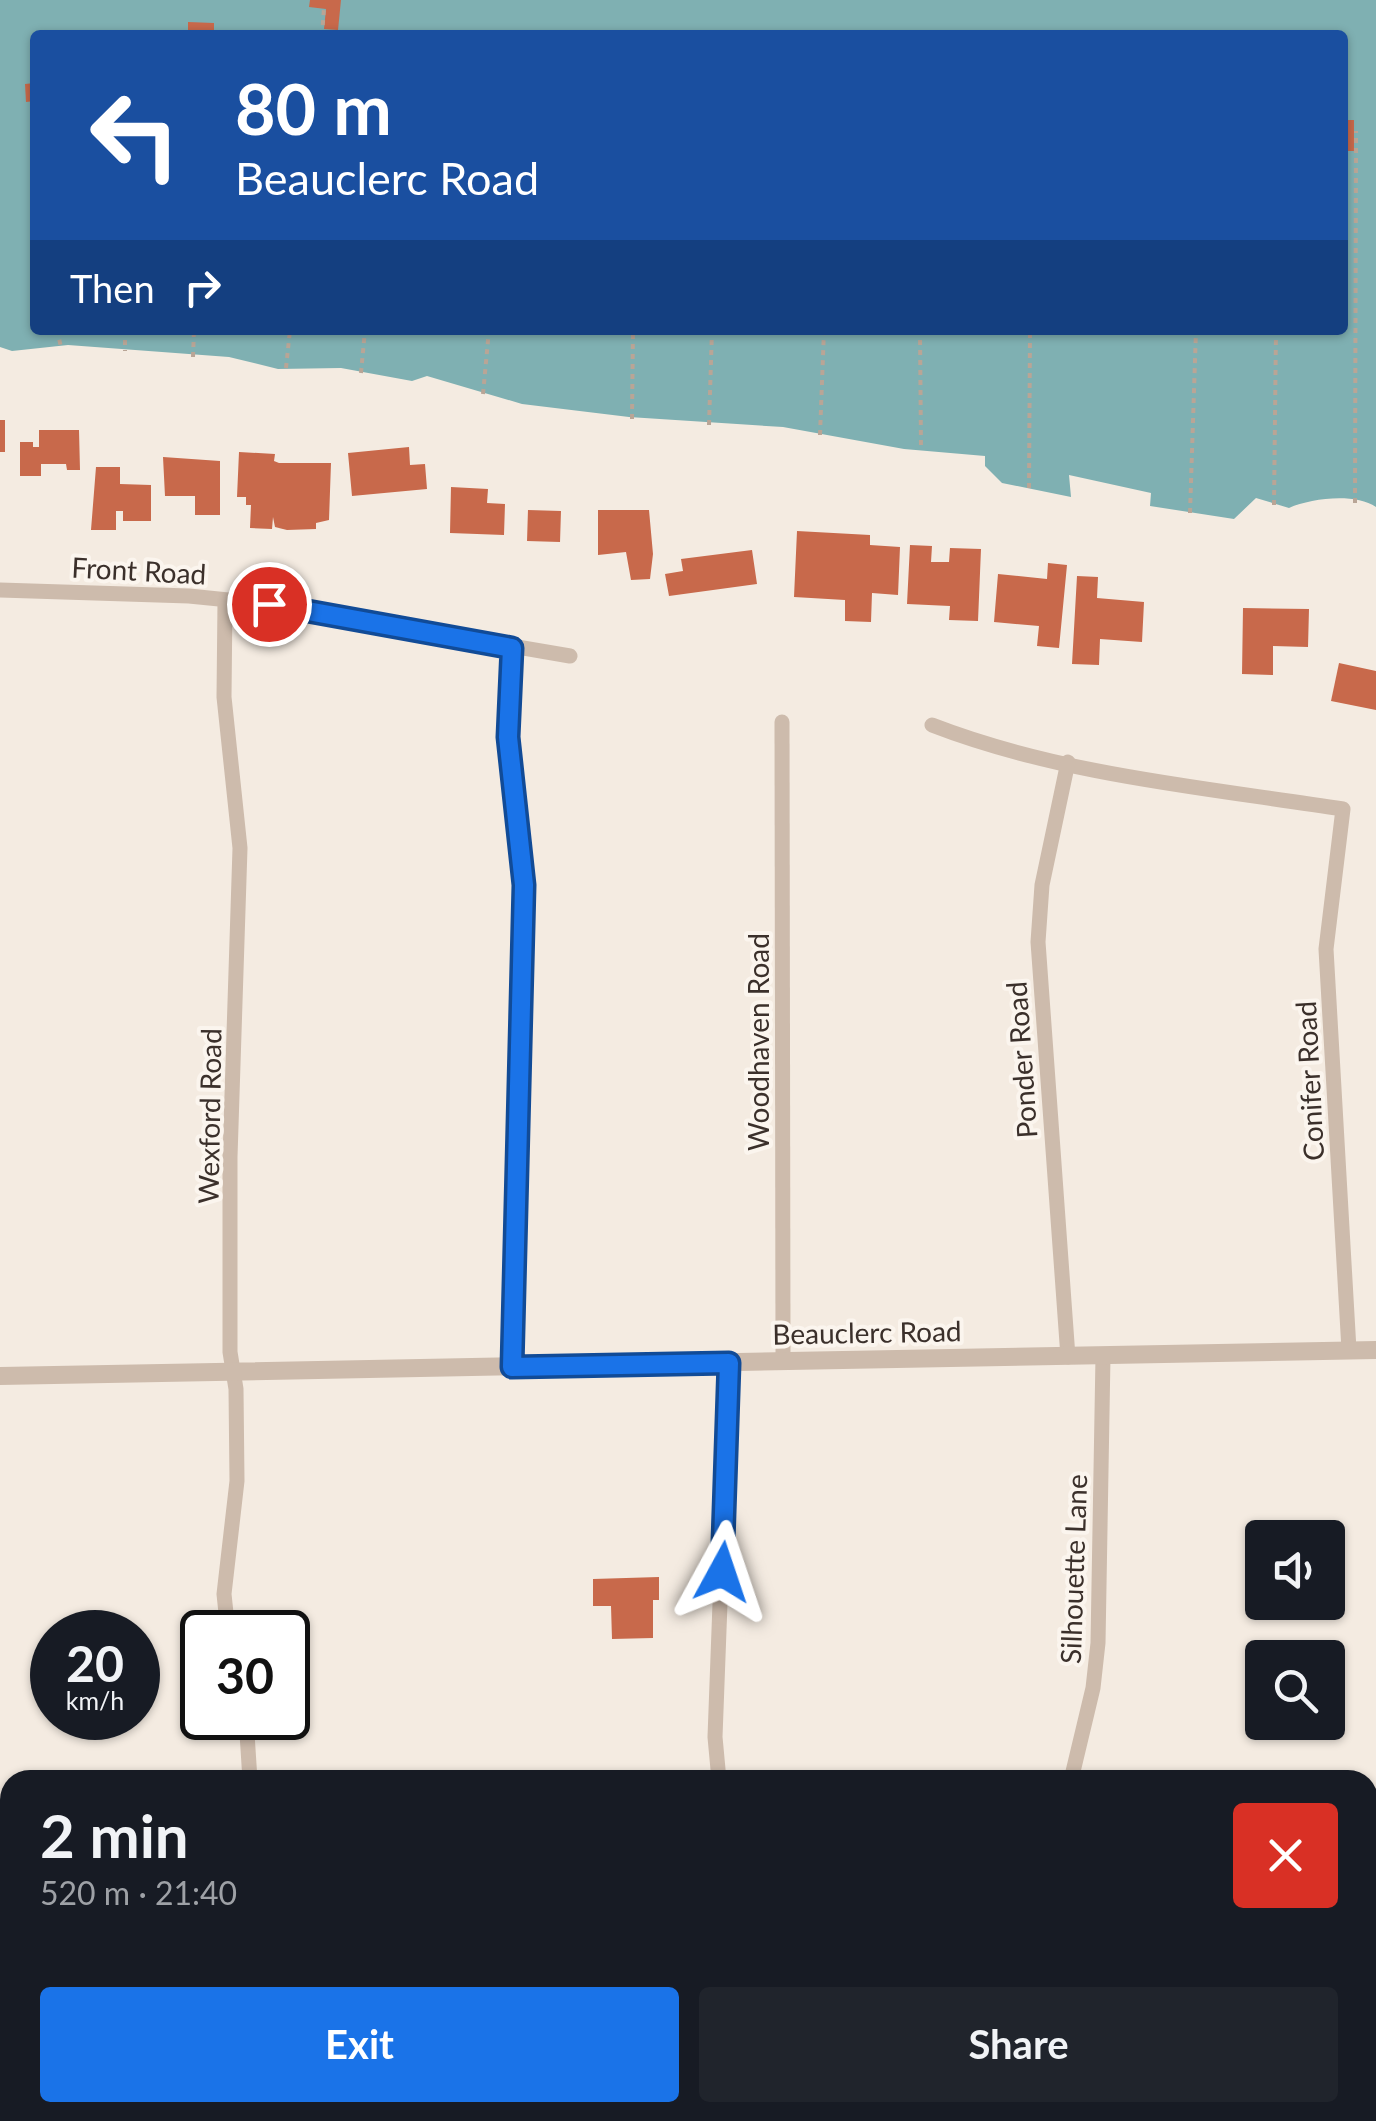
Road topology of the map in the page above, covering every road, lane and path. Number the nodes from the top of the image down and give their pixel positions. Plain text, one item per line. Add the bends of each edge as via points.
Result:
1 (324, 8) dead end
2 (322, 30) edge
3 (1356, 131) dead end
4 (58, 335) edge
5 (124, 335) edge
6 (194, 335) edge
7 (289, 335) edge
8 (364, 335) edge
9 (489, 335) edge
10 (633, 335) edge
11 (712, 335) edge
12 (824, 335) edge
13 (920, 335) edge
14 (1030, 335) edge
15 (1196, 335) edge
16 (1276, 335) edge
17 (61, 347) dead end
18 (124, 351) dead end
19 (193, 357) dead end
20 (286, 368) dead end
21 (360, 373) dead end
22 (483, 394) dead end
23 (632, 418) dead end
24 (709, 424) dead end
25 (820, 435) dead end
26 (921, 450) dead end
27 (1030, 488) dead end
28 (1355, 503) dead end
29 (1274, 505) dead end
30 (1190, 513) dead end
31 (0, 590) edge
32 (225, 600) junction
33 (512, 648) junction
34 (570, 656) dead end
35 (782, 722) dead end
36 (932, 725) dead end
37 (1068, 762) junction
38 (1349, 1350) junction
39 (1376, 1350) edge
40 (1068, 1356) junction
41 (1104, 1356) junction
42 (783, 1362) junction
43 (729, 1363) junction
44 (512, 1367) junction
45 (234, 1373) junction
46 (0, 1376) edge
47 (226, 1610) edge
48 (247, 1740) edge
49 (249, 1770) edge
50 (718, 1770) edge
51 (1072, 1770) edge

1 - 2 path
3 - 28 path
4 - 17 path
5 - 18 path
6 - 19 path
7 - 20 path
8 - 21 path
9 - 22 path
10 - 23 path
11 - 24 path
12 - 25 path
13 - 26 path
14 - 27 path
15 - 30 path
16 - 29 path
31 - 32 street, Front Road
32 - 33 street, Front Road
32 - 45 street, Wexford Road via 224,697 240,848 230,1156
33 - 34 street, Front Road
33 - 44 street via 508,737 524,885
35 - 42 street, Woodhaven Road
36 - 37 street
37 - 38 street, Conifer Road via 1342,810 1326,949
37 - 40 street, Ponder Road via 1042,885 1038,942
38 - 39 street, Beauclerc Road
38 - 41 street, Beauclerc Road
40 - 41 street, Beauclerc Road
40 - 42 street, Beauclerc Road
41 - 51 street, Silhouette Lane via 1098,1643
42 - 43 street, Beauclerc Road
43 - 44 street, Beauclerc Road
43 - 50 street
44 - 45 street, Beauclerc Road
45 - 46 street, Beauclerc Road
45 - 47 street, Wexford Road via 237,1480
48 - 49 street

